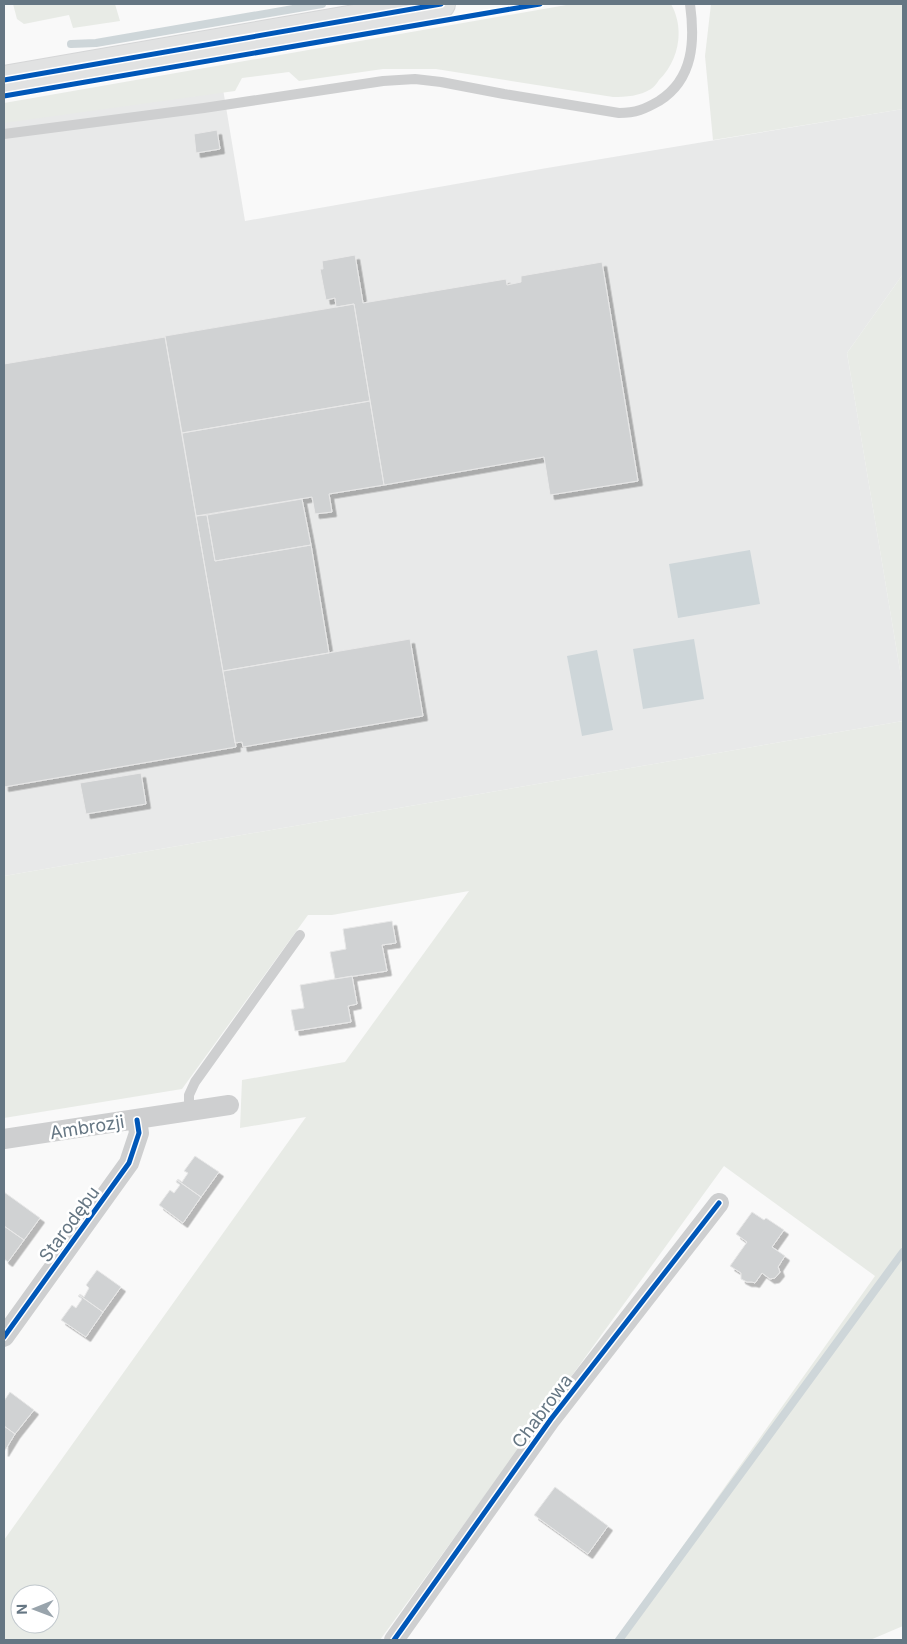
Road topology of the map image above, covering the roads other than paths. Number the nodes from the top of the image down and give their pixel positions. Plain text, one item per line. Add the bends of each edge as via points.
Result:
1 (441, 4) edge
2 (690, 4) edge
3 (5, 76) edge
4 (4, 134) edge
5 (300, 935) dead end
6 (229, 1105) dead end
7 (189, 1110) junction
8 (136, 1120) junction
9 (4, 1139) edge
10 (719, 1203) dead end
11 (4, 1337) edge
12 (394, 1640) edge

1 - 3 street
2 - 4 lane via 694,28 686,72 676,88 664,98 635,113 415,79
5 - 7 lane via 195,1082 189,1096
6 - 7 street, Ambrozji
7 - 8 street, Ambrozji
8 - 9 street, Ambrozji
8 - 11 street, Starodębu via 138,1133 130,1163
10 - 12 street, Chabrowa via 551,1419

